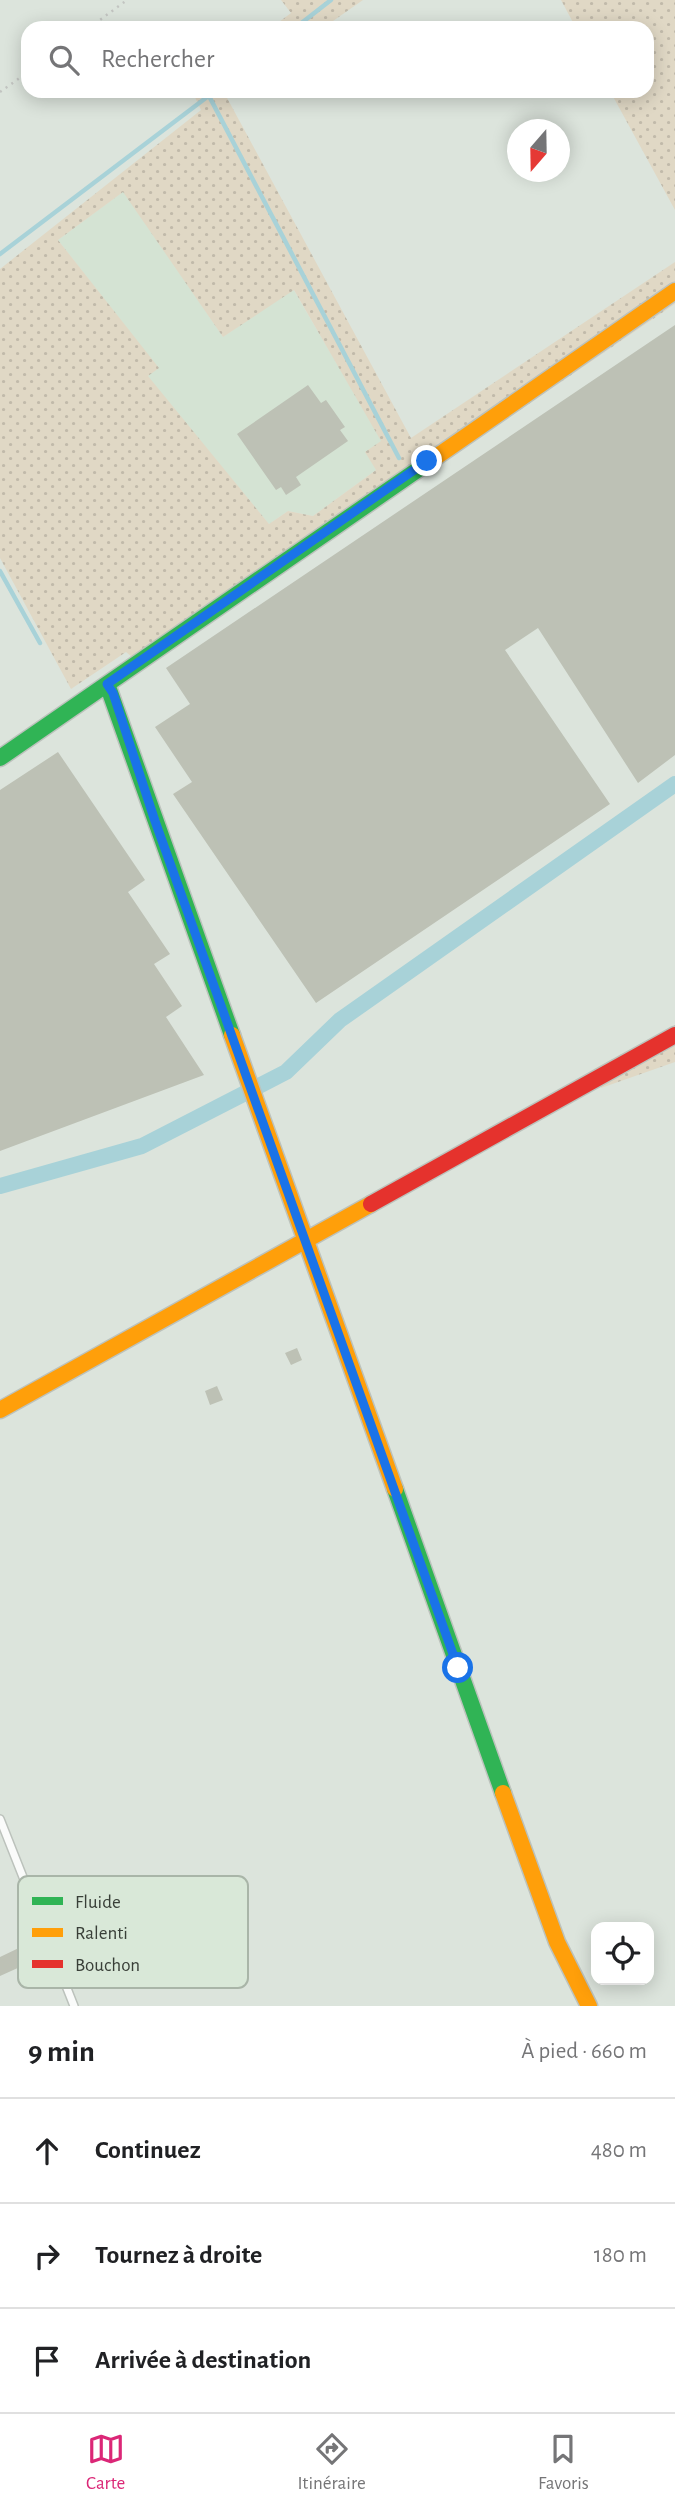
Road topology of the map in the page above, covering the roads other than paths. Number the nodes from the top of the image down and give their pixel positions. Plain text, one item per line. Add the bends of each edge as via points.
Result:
1 (675, 291) edge
2 (107, 684) junction
3 (0, 758) edge
4 (675, 1035) edge
5 (306, 1241) junction
6 (0, 1410) edge
7 (0, 1819) edge
8 (23, 1876) edge
9 (67, 1988) edge
10 (74, 2006) edge
11 (589, 2006) edge

1 - 2 street
2 - 3 street
2 - 5 street
4 - 5 street
5 - 6 street
5 - 11 street via 557,1941
7 - 8 lane
9 - 10 lane

